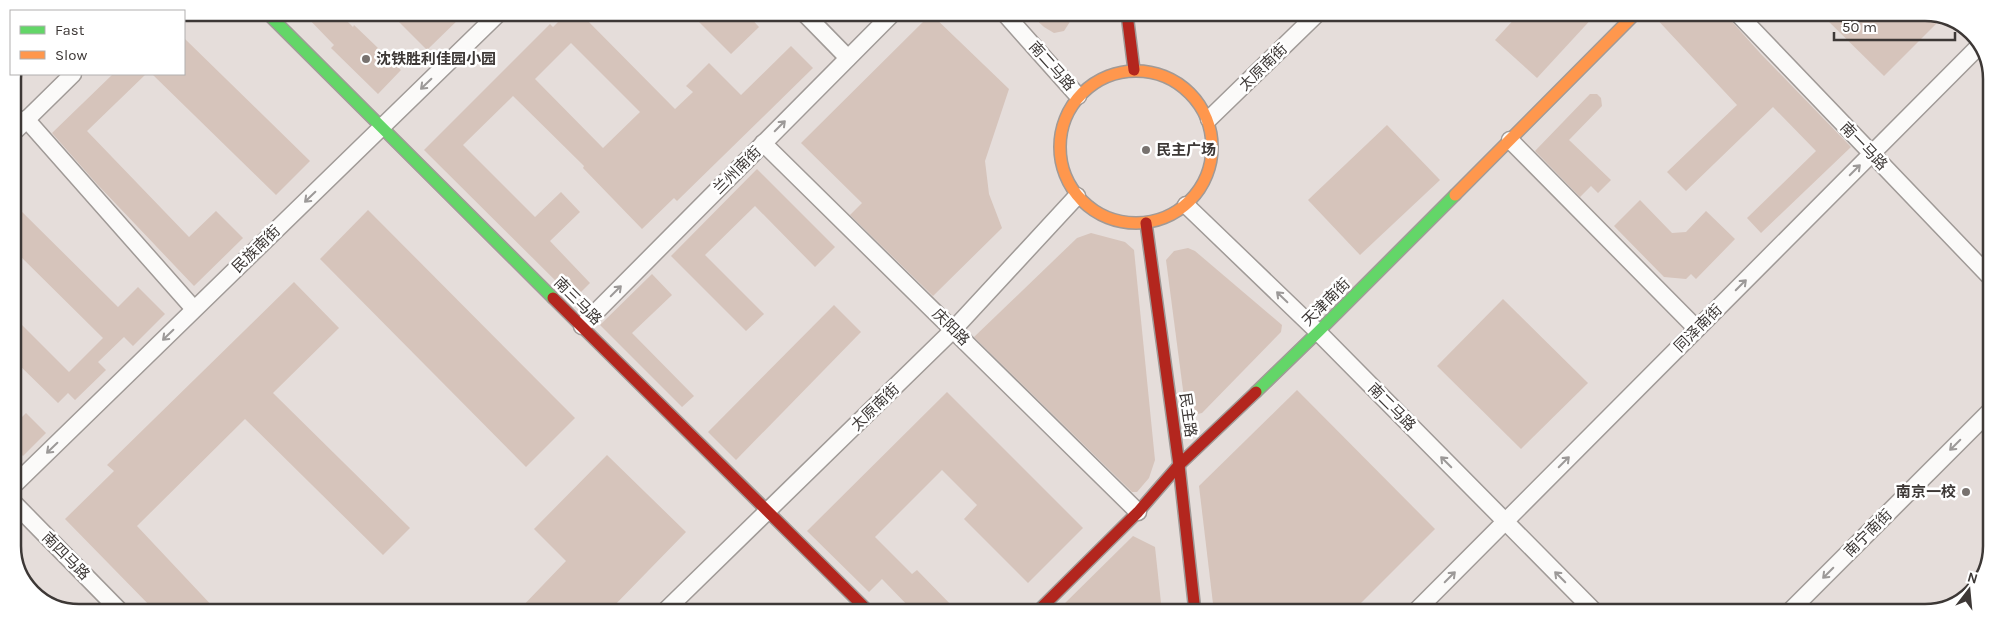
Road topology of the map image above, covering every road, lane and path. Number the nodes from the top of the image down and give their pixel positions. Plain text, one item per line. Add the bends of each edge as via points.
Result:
1 (275, 21) edge
2 (491, 21) edge
3 (812, 21) edge
4 (885, 21) edge
5 (1011, 21) edge
6 (1128, 21) edge
7 (1310, 21) edge
8 (1629, 21) edge
9 (1745, 21) edge
10 (1974, 50) edge
11 (848, 58) junction
12 (1134, 70) junction
13 (72, 75) edge
14 (1078, 96) junction
15 (26, 119) junction
16 (1209, 119) junction
17 (21, 124) edge
18 (382, 127) junction
19 (1510, 140) junction
20 (763, 143) junction
21 (1871, 154) junction
22 (1078, 196) junction
23 (1186, 205) junction
24 (1146, 223) junction
25 (1983, 270) edge
26 (194, 309) junction
27 (582, 326) junction
28 (1697, 328) junction
29 (953, 330) junction
30 (1318, 332) junction
31 (1983, 418) edge
32 (1179, 465) junction
33 (21, 478) edge
34 (21, 510) edge
35 (768, 511) junction
36 (1138, 512) junction
37 (1505, 522) junction
38 (114, 604) edge
39 (673, 604) edge
40 (861, 604) edge
41 (1045, 604) edge
42 (1195, 604) edge
43 (1423, 604) edge
44 (1587, 604) edge
45 (1797, 604) edge

1 - 18 street, 南三马路
2 -> 18 street, 民族南街
3 - 11 street
4 - 11 street, 兰州南街
5 - 14 street, 南二马路
6 - 12 street
7 - 16 street, 太原南街
8 - 19 street, 天津南街
9 - 21 street, 南一马路
10 - 21 street, 同泽南街
20 -> 11 street, 兰州南街
12 - 14 street via 1094,82
12 - 16 street via 1157,73 1179,83 1197,99
13 - 15 street
14 - 22 street via 1060,135 1060,157 1066,177
15 - 17 street
15 - 26 street
16 - 23 street via 1214,143 1211,166 1202,188
18 -> 26 street, 民族南街
18 - 27 street, 南三马路
19 - 28 street
19 - 30 street, 天津南街
27 -> 20 street, 兰州南街
20 - 29 street, 庆阳路
21 - 25 street, 南一马路
28 -> 21 street, 同泽南街
22 - 24 street via 1097,212 1120,222
22 - 29 street, 太原南街
23 - 24 street via 1167,217
30 -> 23 street, 南二马路
24 - 32 street, 民主路
26 -> 33 street, 民族南街
27 - 35 street, 南三马路
37 -> 28 street, 同泽南街
29 - 35 street, 太原南街
29 - 36 street, 庆阳路
30 - 32 street, 天津南街
37 -> 30 street, 南二马路
31 -> 45 street, 南宁南街
32 - 36 street, 天津南街
32 - 42 street, 民主路
34 - 38 street, 南四马路
35 - 39 street, 太原南街
35 - 40 street, 南三马路
36 - 41 street, 天津南街
43 -> 37 street, 同泽南街
44 -> 37 street, 南二马路

